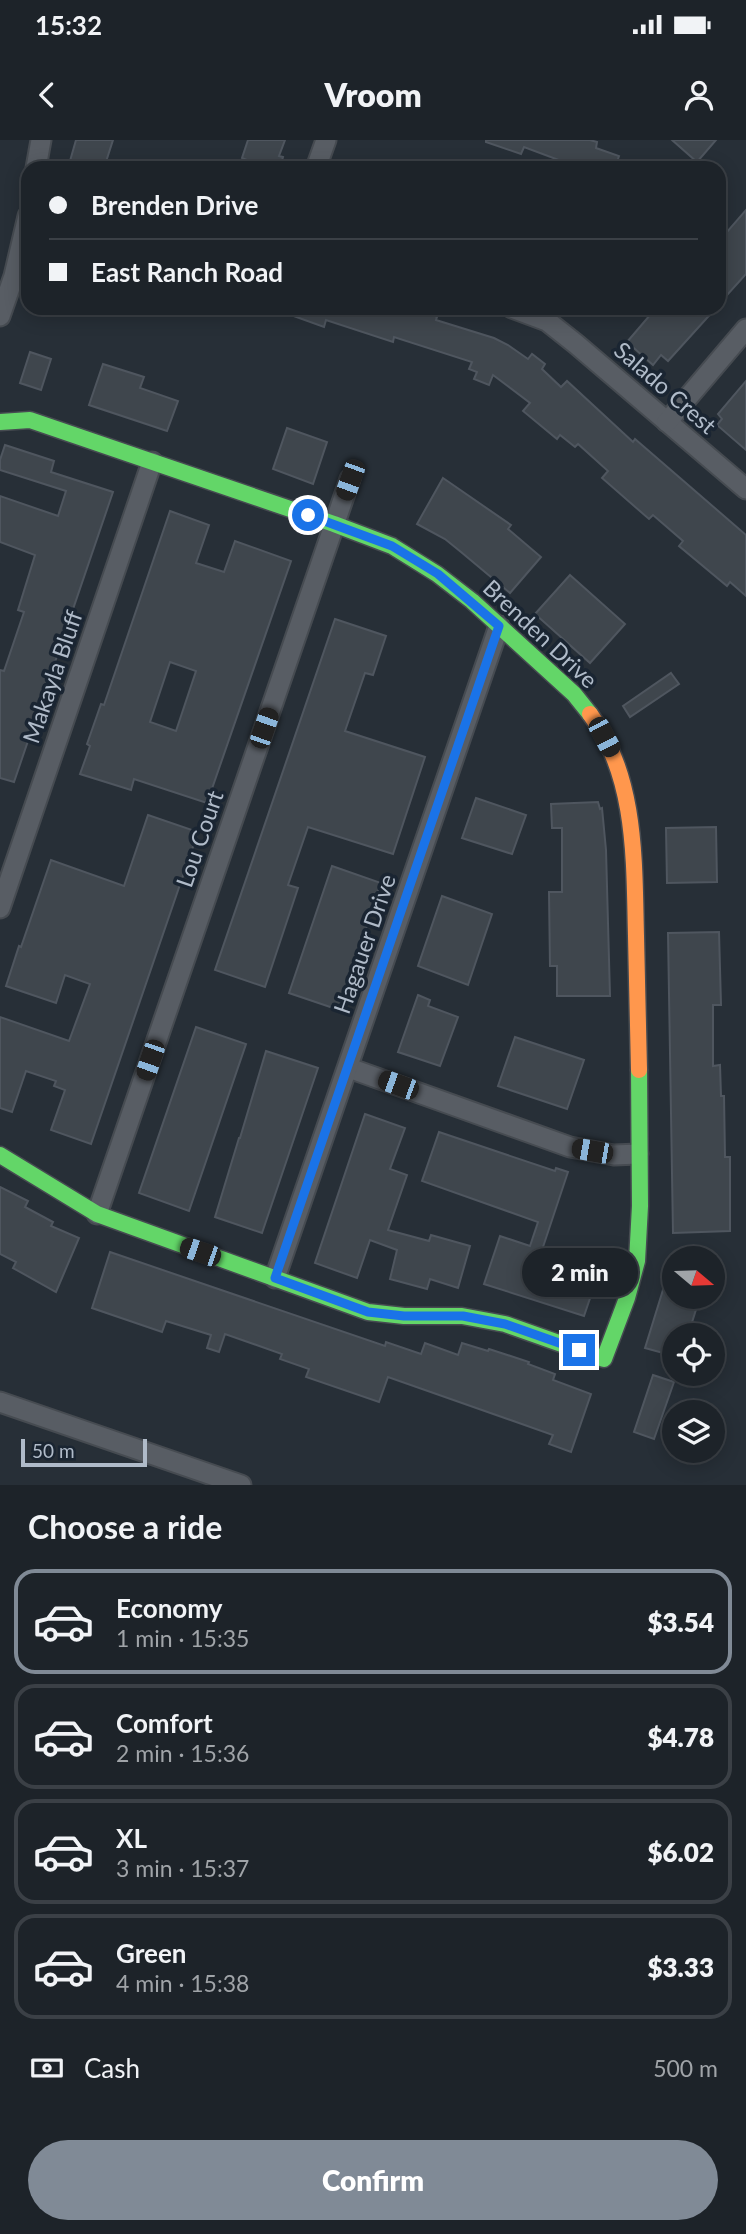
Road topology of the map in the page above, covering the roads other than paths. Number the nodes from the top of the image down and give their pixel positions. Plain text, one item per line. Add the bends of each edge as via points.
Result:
1 (41, 140) edge
2 (326, 140) edge
3 (37, 161) edge
4 (318, 161) edge
5 (21, 246) edge
6 (531, 315) edge
7 (0, 316) edge
8 (746, 329) edge
9 (0, 422) edge
10 (667, 422) junction
11 (152, 462) junction
12 (350, 480) dead end
13 (746, 489) edge
14 (334, 524) junction
15 (499, 626) junction
16 (0, 908) edge
17 (349, 1068) junction
18 (638, 1154) junction
19 (0, 1155) edge
20 (97, 1214) junction
21 (275, 1278) junction
22 (0, 1402) edge
23 (241, 1485) edge

1 - 3 street
2 - 4 street
5 - 7 street
6 - 10 street, Salado Crest via 547,321
8 - 10 street
9 - 11 street, Brenden Drive via 30,420
10 - 13 street, Salado Crest
11 - 14 street, Brenden Drive
11 - 16 street, Makayla Bluff
12 - 14 street, Lou Court
14 - 15 street, Brenden Drive via 392,546 438,574
14 - 20 street, Lou Court
15 - 17 street, Hagauer Drive
15 - 18 street, Brenden Drive via 593,717 614,756 626,795 634,856
17 - 18 street via 570,1147
17 - 21 street, Hagauer Drive
18 - 21 street, Brenden Drive via 637,1264 604,1359 505,1324 463,1316 368,1312
19 - 20 street
20 - 21 street
22 - 23 street

